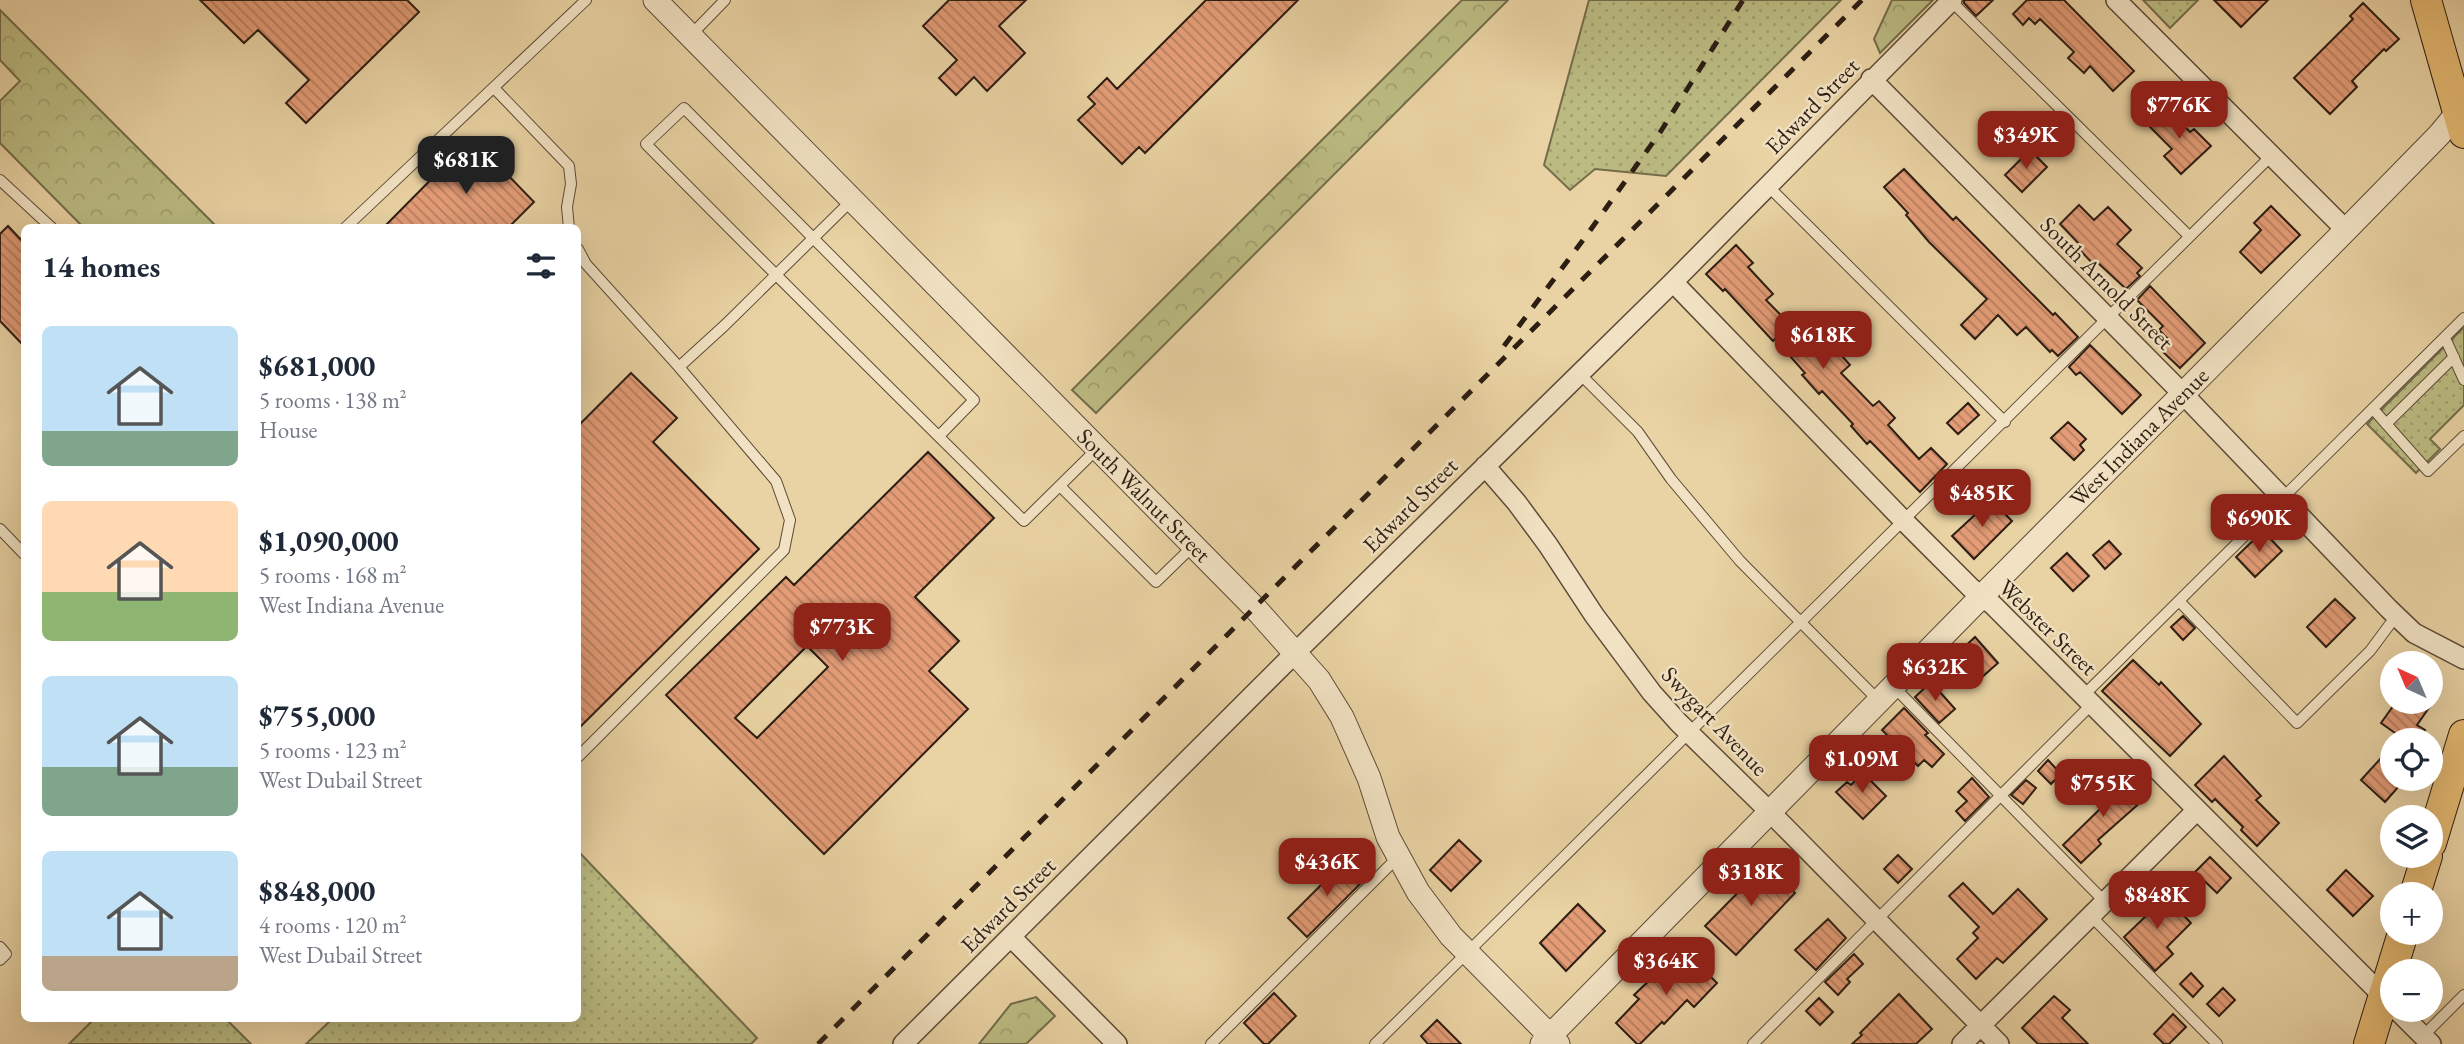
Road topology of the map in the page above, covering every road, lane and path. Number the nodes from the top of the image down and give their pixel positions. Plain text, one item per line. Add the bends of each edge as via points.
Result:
1 (586, 0) edge
2 (655, 0) edge
3 (725, 0) edge
4 (1951, 0) edge
5 (2116, 0) edge
6 (2426, 0) edge
7 (691, 35) junction
8 (1871, 79) junction
9 (494, 88) junction
10 (2462, 113) edge
11 (2271, 156) junction
12 (0, 180) edge
13 (1768, 186) junction
14 (852, 200) junction
15 (48, 224) edge
16 (349, 224) edge
17 (569, 224) edge
18 (2346, 230) junction
19 (2189, 236) junction
20 (813, 239) junction
21 (581, 255) edge
22 (776, 275) junction
23 (1673, 282) junction
24 (2107, 318) junction
25 (2464, 318) edge
26 (2445, 338) junction
27 (2454, 357) junction
28 (679, 367) junction
29 (1580, 374) junction
30 (2464, 380) edge
31 (2183, 394) junction
32 (2373, 409) junction
33 (2005, 422) junction
34 (2386, 424) junction
35 (939, 436) junction
36 (2464, 436) edge
37 (1098, 448) junction
38 (1485, 466) junction
39 (1061, 487) junction
40 (2283, 498) junction
41 (1904, 521) junction
42 (0, 528) edge
43 (1194, 545) junction
44 (21, 551) edge
45 (1982, 596) junction
46 (2179, 601) junction
47 (2396, 616) junction
48 (1801, 623) junction
49 (1295, 653) junction
50 (2464, 659) edge
51 (1886, 694) junction
52 (2088, 700) junction
53 (1690, 734) junction
54 (2464, 735) edge
55 (581, 754) edge
56 (2001, 796) junction
57 (2442, 805) edge
58 (2197, 810) junction
59 (1771, 813) junction
60 (1398, 857) junction
61 (2097, 908) junction
62 (1875, 920) junction
63 (1011, 937) junction
64 (0, 947) edge
65 (1467, 953) junction
66 (0, 960) edge
67 (2380, 993) edge
68 (2464, 995) edge
69 (2381, 1022) edge
70 (2409, 1022) edge
71 (1980, 1026) junction
72 (2427, 1040) edge
73 (1550, 1041) edge
74 (903, 1044) edge
75 (1116, 1044) edge
76 (1211, 1044) edge
77 (1375, 1044) edge
78 (1753, 1044) edge
79 (1962, 1044) edge
80 (1999, 1044) edge
81 (2217, 1044) edge
82 (2369, 1044) edge

1 - 9 lane
2 - 7 street, South Walnut Street
3 - 7 lane
4 - 8 street, Edward Street
4 - 19 lane
5 - 11 street
6 - 10 main road
7 - 14 street, South Walnut Street
8 - 13 street, Edward Street
8 - 24 street, South Arnold Street
9 - 16 lane
9 - 17 lane via 569,166
10 - 18 street, West Indiana Avenue
11 - 18 street
11 - 19 lane
12 - 15 lane
13 - 23 street, Edward Street
13 - 33 lane
14 - 20 lane
14 - 37 street, South Walnut Street
18 - 31 street, West Indiana Avenue
19 - 24 lane
20 - 22 lane
20 - 22 lane via 684,108 646,144
20 - 35 lane via 974,400
21 - 28 lane
22 - 28 lane
22 - 35 lane
23 - 29 street, Edward Street
23 - 41 street, Webster Street
24 - 31 street, South Arnold Street
24 - 33 lane
25 - 26 lane
26 - 27 lane
26 - 32 lane
27 - 30 lane
27 - 34 lane via 2414,402
28 - 55 lane via 776,481 790,520 784,550
29 - 38 street, Edward Street
29 - 48 lane via 1638,432 1740,561
31 - 40 street, South Arnold Street
31 - 45 street, West Indiana Avenue
32 - 34 lane
32 - 40 lane
33 - 41 lane
34 - 36 lane via 2427,471 2451,441
35 - 39 lane via 1024,521
37 - 39 lane
37 - 43 street, South Walnut Street
38 - 49 street, Edward Street
38 - 53 street, Swygart Avenue via 1548,545 1634,672
39 - 43 lane via 1156,582
40 - 46 lane
40 - 47 street, South Arnold Street
41 - 45 street, Webster Street
41 - 48 lane
42 - 44 lane
43 - 49 street, South Walnut Street
45 - 51 street, West Indiana Avenue
45 - 52 street, Webster Street
46 - 47 lane via 2297,723 2370,651
46 - 52 lane
47 - 50 street, South Arnold Street via 2414,633
48 - 51 lane
48 - 53 lane
49 - 60 street, South Walnut Street via 1319,680 1354,739
49 - 63 street, Edward Street
51 - 56 lane
51 - 59 street, West Indiana Avenue
52 - 56 lane
52 - 58 street, Webster Street
53 - 59 street, Swygart Avenue
53 - 65 lane
54 - 57 main road
56 - 61 lane
56 - 62 lane
58 - 61 street
58 - 67 street, Webster Street
59 - 62 street, Swygart Avenue
59 - 73 street, West Indiana Avenue
60 - 65 street, South Walnut Street via 1418,892
60 - 76 lane
61 - 71 street
61 - 81 lane
62 - 71 street, Swygart Avenue
62 - 78 lane
63 - 74 street, Edward Street
63 - 75 street
64 - 66 lane via 6,954
65 - 73 street, South Walnut Street
65 - 77 lane
68 - 72 lane
69 - 82 main road
70 - 72 street, Webster Street
71 - 79 street
71 - 80 street, Swygart Avenue

